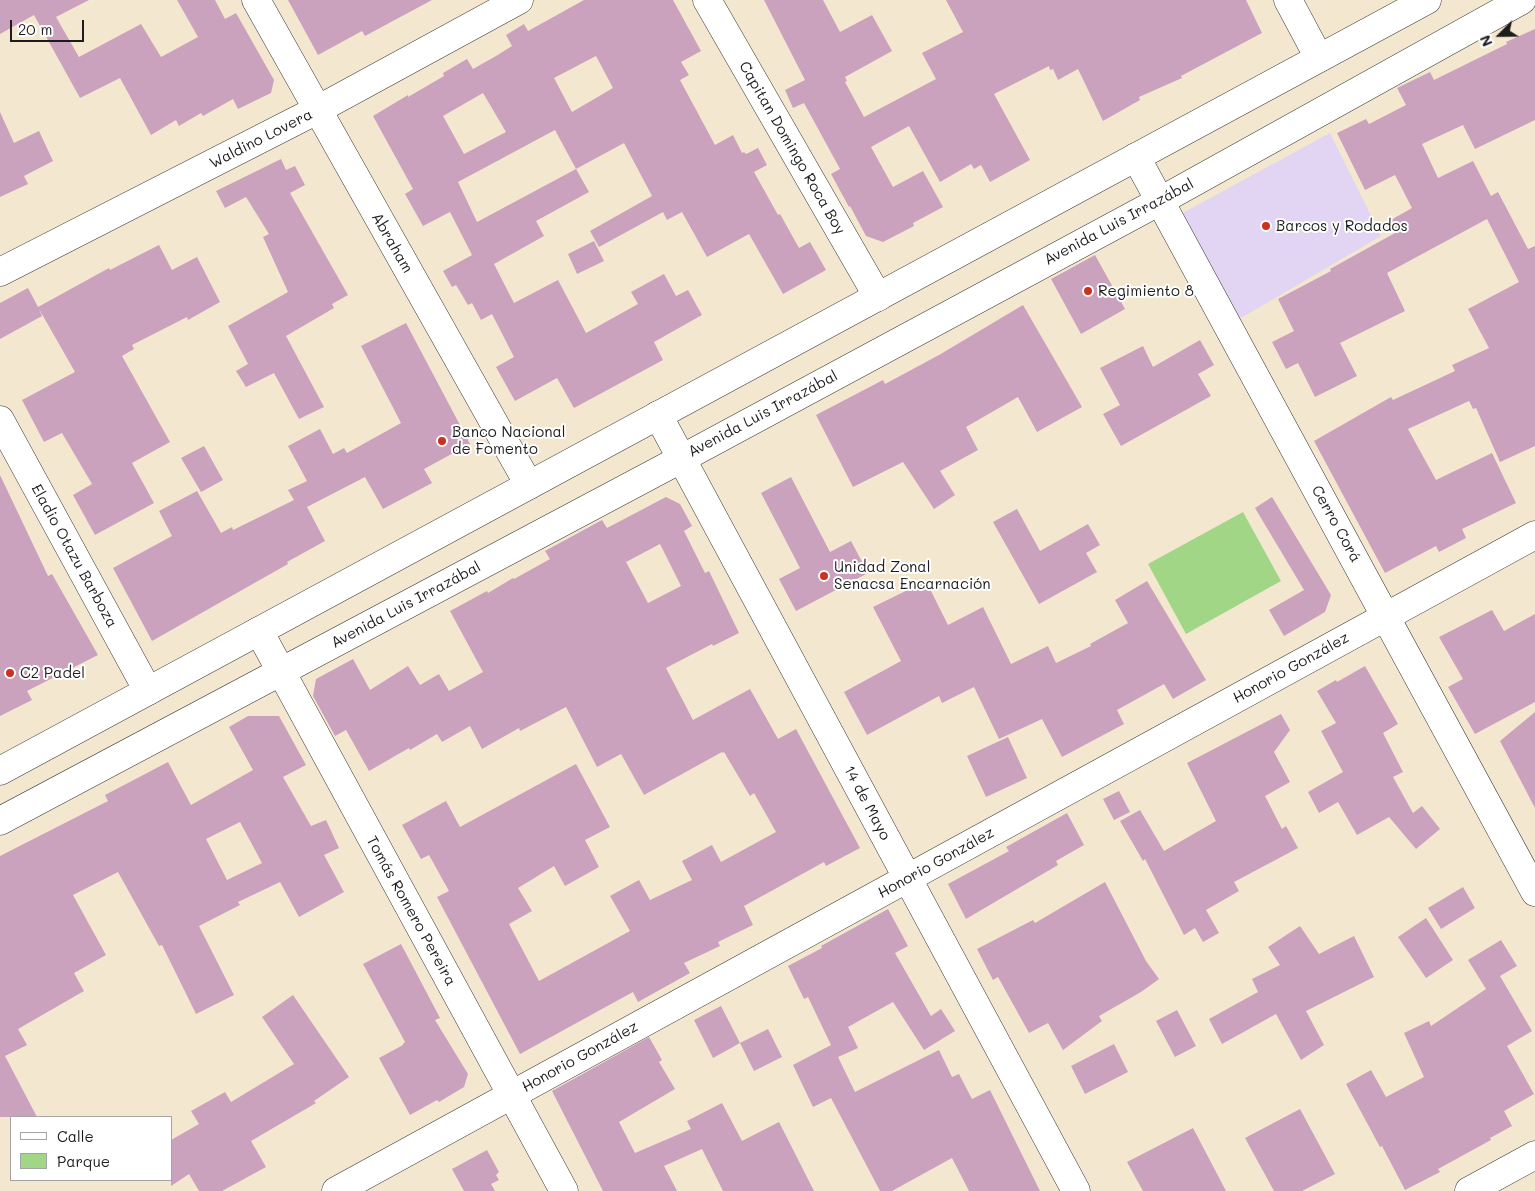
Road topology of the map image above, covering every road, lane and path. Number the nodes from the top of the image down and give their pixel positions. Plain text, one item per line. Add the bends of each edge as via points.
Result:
1 (256, 0) edge
2 (519, 0) edge
3 (707, 0) edge
4 (1288, 0) edge
5 (1427, 0) edge
6 (1522, 0) edge
7 (1319, 58) junction
8 (317, 110) junction
9 (1136, 157) junction
10 (1160, 201) junction
11 (0, 272) edge
12 (878, 297) junction
13 (658, 415) junction
14 (0, 420) edge
15 (681, 459) junction
16 (529, 485) junction
17 (1535, 535) edge
18 (1386, 616) junction
19 (259, 631) junction
20 (280, 671) junction
21 (148, 691) junction
22 (0, 771) edge
23 (0, 821) edge
24 (907, 878) junction
25 (1535, 892) edge
26 (511, 1095) junction
27 (1535, 1155) edge
28 (336, 1191) edge
29 (564, 1191) edge
30 (1076, 1191) edge
31 (1469, 1191) edge

1 - 8 main road, Abraham
2 - 8 main road, Waldino Lovera
3 - 12 main road, Capitan Domingo Roca Boy
4 - 7 main road
5 - 7 main road
6 - 10 main road, Avenida Luis Irrazábal
7 - 9 main road
8 - 11 main road, Waldino Lovera
8 - 16 main road, Abraham
9 - 10 main road, Cerro Corá
9 - 12 main road
10 - 15 main road, Avenida Luis Irrazábal
10 - 18 main road, Cerro Corá
12 - 13 main road
13 - 15 main road, 14 de Mayo
13 - 16 main road
14 - 21 main road, Eladio Otazu Barboza
15 - 20 main road, Avenida Luis Irrazábal
15 - 24 main road, 14 de Mayo
16 - 19 main road
17 - 18 main road, Honorio González
18 - 24 main road, Honorio González
18 - 25 main road, Cerro Corá
19 - 20 main road, Tomás Romero Pereira
19 - 21 main road
20 - 23 main road, Avenida Luis Irrazábal
20 - 26 main road, Tomás Romero Pereira
21 - 22 main road
24 - 26 main road, Honorio González
24 - 30 main road, 14 de Mayo
26 - 28 main road, Honorio González
26 - 29 main road, Tomás Romero Pereira
27 - 31 main road

